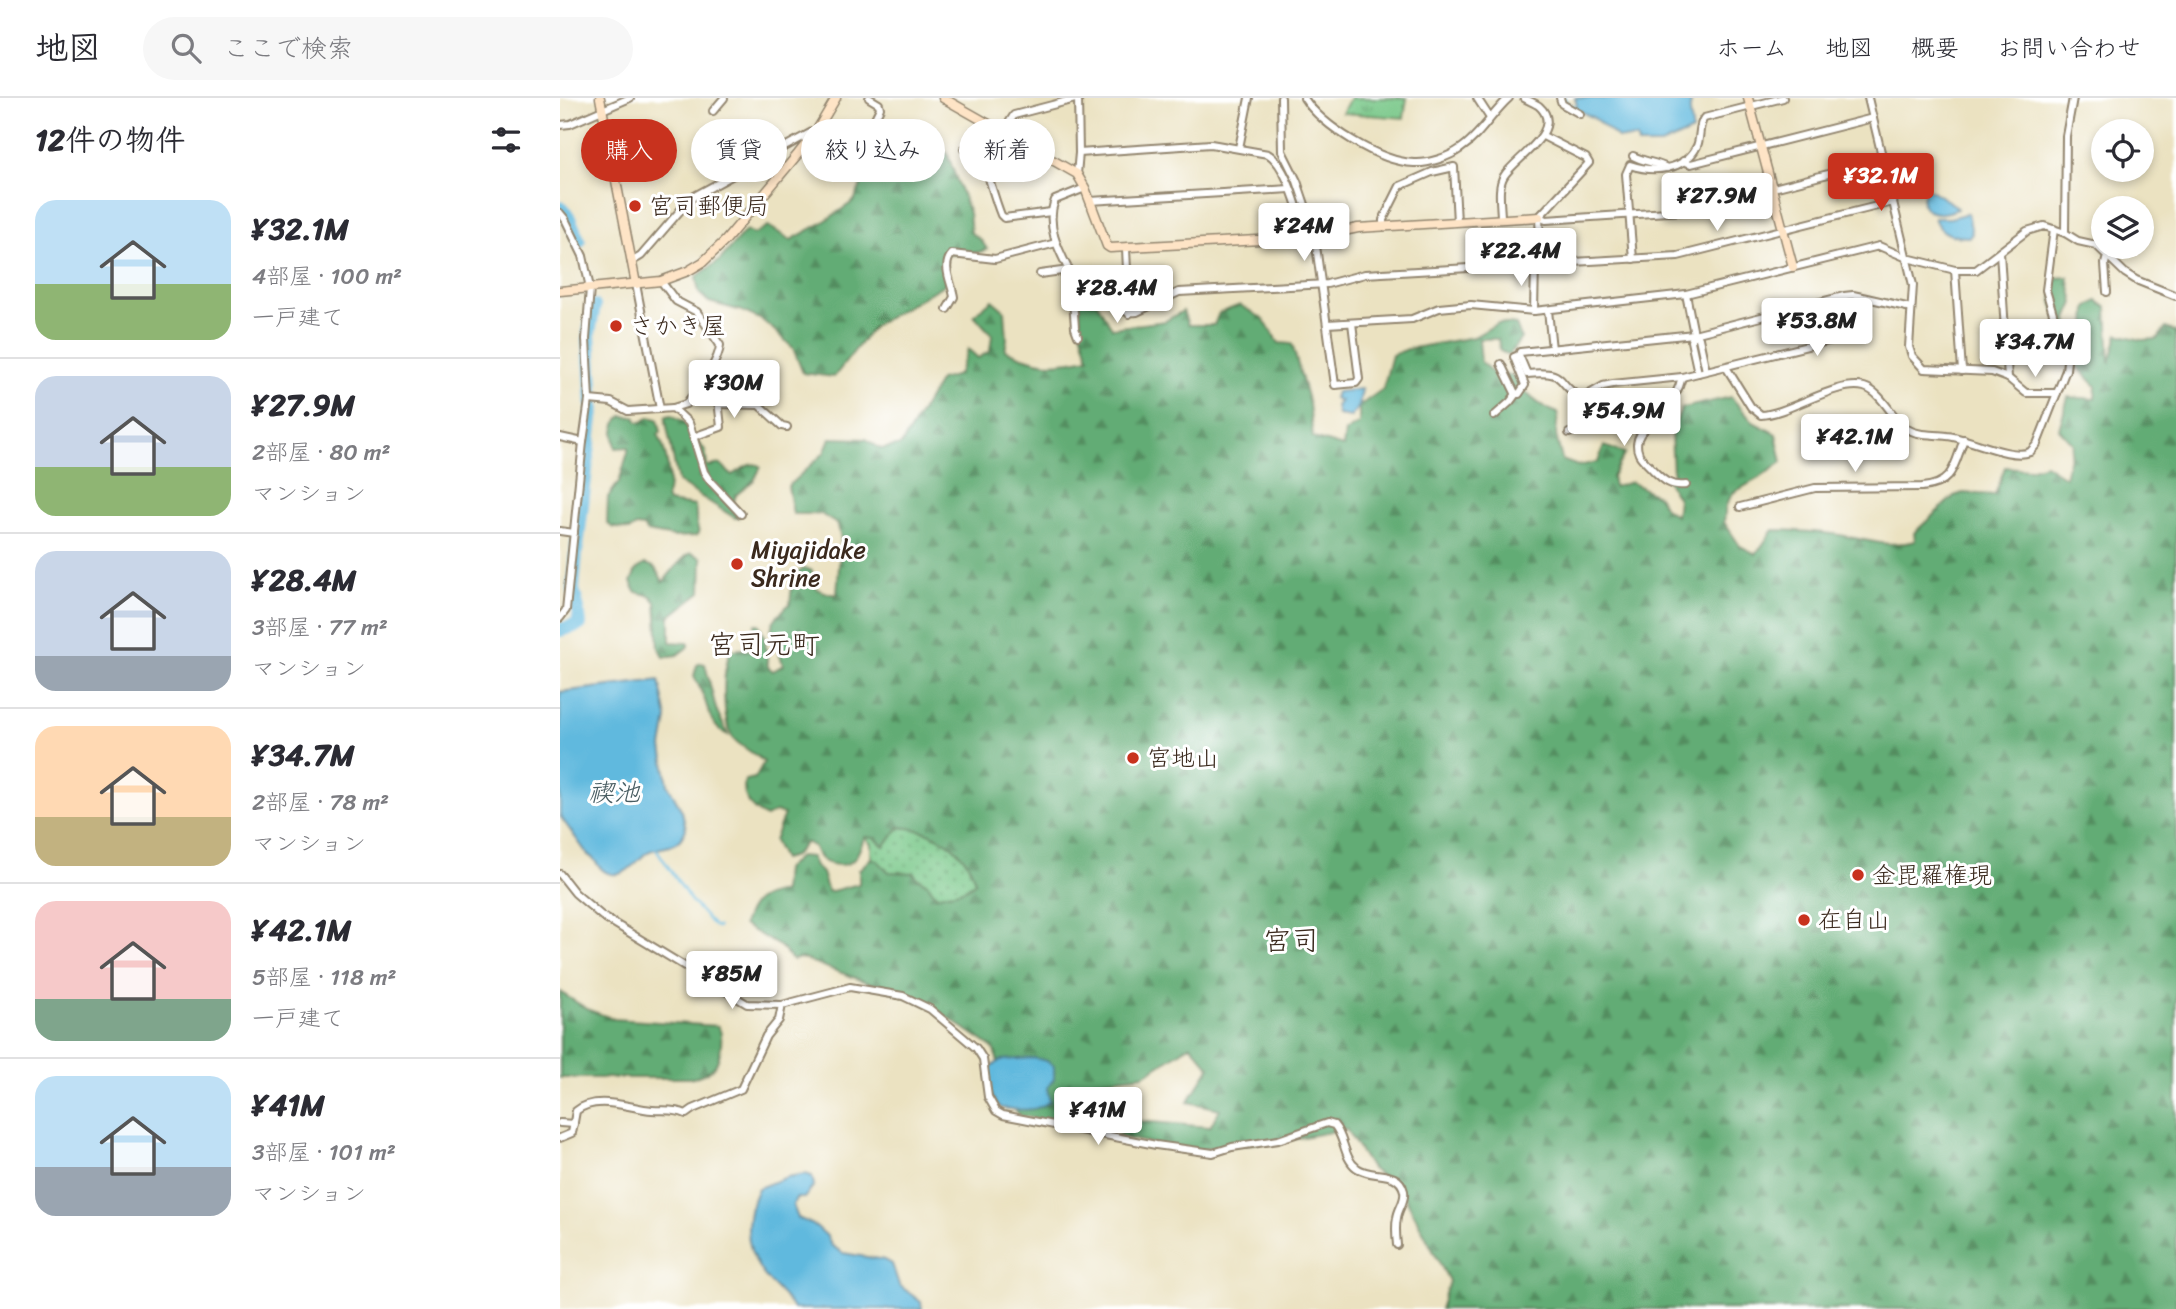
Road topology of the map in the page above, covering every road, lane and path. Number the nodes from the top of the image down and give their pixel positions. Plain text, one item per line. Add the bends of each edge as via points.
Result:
1 (600, 98) edge
2 (630, 98) edge
3 (724, 98) edge
4 (836, 98) edge
5 (869, 98) edge
6 (943, 98) edge
7 (1078, 98) edge
8 (1249, 98) edge
9 (1281, 98) edge
10 (1304, 98) edge
11 (1477, 98) edge
12 (1510, 98) edge
13 (1524, 98) edge
14 (1560, 98) edge
15 (1783, 98) edge
16 (1868, 98) edge
17 (2073, 98) edge
18 (955, 101) edge
19 (1749, 102) edge
20 (602, 109) junction
21 (713, 111) dead end
22 (1580, 114) dead end
23 (1490, 118) junction
24 (1873, 118) junction
25 (824, 119) edge
26 (874, 119) edge
27 (983, 119) edge
28 (1011, 119) edge
29 (560, 125) edge
30 (1543, 136) junction
31 (801, 139) edge
32 (1762, 146) junction
33 (1239, 148) junction
34 (801, 149) edge
35 (1079, 153) junction
36 (1633, 156) dead end
37 (1883, 160) junction
38 (1683, 161) junction
39 (1055, 162) edge
40 (1667, 168) junction
41 (1077, 174) junction
42 (990, 182) edge
43 (1085, 188) junction
44 (1772, 188) junction
45 (1290, 189) junction
46 (1090, 201) junction
47 (1893, 202) junction
48 (1051, 212) junction
49 (560, 214) edge
50 (1630, 214) junction
51 (1539, 218) junction
52 (1501, 219) junction
53 (1457, 222) junction
54 (1383, 226) junction
55 (2054, 229) junction
56 (1783, 230) junction
57 (2065, 233) junction
58 (1311, 237) junction
59 (1056, 243) junction
60 (2091, 244) edge
61 (1126, 248) junction
62 (2000, 252) junction
63 (1907, 258) junction
64 (1633, 259) junction
65 (2106, 259) edge
66 (2110, 259) edge
67 (631, 262) junction
68 (1538, 264) junction
69 (1793, 267) junction
70 (1069, 270) junction
71 (1955, 270) junction
72 (1040, 274) dead end
73 (1074, 280) junction
74 (661, 281) junction
75 (636, 284) junction
76 (1321, 284) junction
77 (590, 288) junction
78 (560, 291) edge
79 (2106, 292) dead end
80 (1686, 294) junction
81 (1844, 296) junction
82 (2176, 296) edge
83 (1911, 308) junction
84 (947, 309) dead end
85 (1548, 310) junction
86 (1534, 311) junction
87 (1129, 314) junction
88 (1352, 323) junction
89 (1327, 324) junction
90 (1694, 334) junction
91 (1078, 335) dead end
92 (1552, 349) junction
93 (1519, 355) junction
94 (1501, 364) dead end
95 (1726, 367) junction
96 (1706, 371) junction
97 (1962, 371) junction
98 (1698, 373) junction
99 (1682, 377) junction
100 (2008, 378) junction
101 (703, 380) junction
102 (2057, 393) junction
103 (1516, 394) junction
104 (1587, 397) junction
105 (589, 400) junction
106 (719, 404) junction
107 (673, 408) junction
108 (660, 409) junction
109 (1493, 416) dead end
110 (786, 427) dead end
111 (1569, 433) dead end
112 (560, 437) edge
113 (693, 437) junction
114 (1964, 439) junction
115 (583, 442) junction
116 (1686, 485) dead end
117 (1740, 507) dead end
118 (741, 514) dead end
119 (560, 531) edge
120 (574, 533) junction
121 (560, 618) edge
122 (560, 874) edge
123 (782, 1006) junction
124 (560, 1124) edge
125 (574, 1124) junction
126 (560, 1138) edge
127 (1397, 1245) dead end

1 - 20 street
2 - 20 street
3 - 21 street
4 - 25 street
5 - 26 street via 879,104
6 - 18 street
7 - 28 street via 1014,114
7 - 35 street
8 - 33 street
9 - 58 street via 1282,151 1297,181
10 - 23 street via 1335,131 1374,151 1412,163 1461,149
11 - 23 street
12 - 23 street
13 - 30 street via 1543,111
14 - 22 street
15 - 19 street
16 - 24 street
17 - 57 street via 2066,136
18 - 27 street
19 - 32 street
19 - 38 street via 1703,118 1697,147
20 - 29 street
20 - 67 street
24 - 32 street
24 - 37 street
30 - 51 street via 1588,163
30 - 52 street via 1504,176
31 - 67 street via 701,190 642,256
32 - 38 street
32 - 44 street
33 - 35 street via 1211,144
33 - 45 street via 1273,157
34 - 74 street via 714,253 688,271
35 - 41 street
36 - 40 street
37 - 44 street
37 - 47 street
38 - 40 street
39 - 41 street
40 - 50 street via 1630,165 1626,174
41 - 43 street
42 - 48 street via 1004,218
43 - 46 street
43 - 48 street via 1055,200
44 - 50 street via 1683,211
44 - 56 street
45 - 46 street
45 - 58 street
46 - 61 street via 1107,246
47 - 56 street
47 - 63 street
48 - 59 street
49 - 77 street via 583,256
50 - 51 street
50 - 64 street
51 - 52 street
51 - 68 street
52 - 53 street
53 - 54 street
53 - 54 street via 1454,167 1400,186
54 - 58 street
55 - 57 street
55 - 62 street via 2034,227
55 - 102 street via 2046,290 2067,360
56 - 64 street via 1688,255
56 - 69 street
57 - 60 street
58 - 61 street
58 - 76 street
59 - 70 street
59 - 84 street via 995,259 952,254 946,267 954,297
61 - 87 street
62 - 71 street via 1976,270
62 - 100 street
63 - 69 street via 1879,246
63 - 71 street
63 - 83 street via 1913,285
64 - 68 street
65 - 79 street
66 - 82 street via 2125,274
67 - 75 street
68 - 76 street via 1365,274
68 - 86 street
69 - 80 street
70 - 72 street
70 - 73 street
71 - 97 street
73 - 87 street via 1096,286 1121,312
73 - 91 street
74 - 75 street
74 - 101 street via 676,301 697,312 720,345
75 - 77 street
75 - 108 street
76 - 87 street via 1179,292
76 - 89 street
77 - 78 street
77 - 105 street via 586,339
80 - 85 street
80 - 90 street
81 - 83 street
81 - 90 street
81 - 95 street via 1845,330 1840,338
83 - 97 street via 1909,347 1917,363 1924,369
85 - 86 street
85 - 92 street
86 - 88 street via 1471,305 1439,308 1412,319
88 - 89 street
88 - 89 street via 1359,379 1335,385
90 - 92 street
90 - 96 street via 1699,338
90 - 98 street via 1691,341
92 - 93 street
93 - 103 street via 1514,357 1525,384
93 - 104 street via 1527,374 1558,375 1578,396
94 - 103 street
95 - 96 street
95 - 114 street via 1761,415 1830,392 1864,387 1913,432
96 - 98 street
97 - 100 street via 1992,372
98 - 99 street
99 - 104 street via 1603,386
99 - 116 street via 1670,404 1642,431 1637,444 1640,457 1668,483
100 - 102 street via 2026,393
101 - 106 street
101 - 107 street via 686,404
102 - 114 street via 2030,452 2017,454
103 - 109 street
104 - 111 street via 1592,427
105 - 108 street via 611,402 628,411
105 - 115 street
106 - 110 street via 759,405
106 - 113 street via 721,427
107 - 108 street
107 - 113 street via 689,423
112 - 115 street
113 - 118 street via 704,472
114 - 117 street via 1953,470 1939,484 1815,488
115 - 120 street
119 - 120 street
120 - 121 street via 566,610
122 - 123 street via 602,916 693,973 747,1004
123 - 125 street via 779,1020 766,1036 741,1089 686,1114 622,1103 584,1105 576,1111
123 - 127 street via 850,987 903,996 923,1005 976,1048 983,1059 988,1097 1003,1115 1213,1153 1278,1140 1327,1123 1334,1125 1356,1168 1400,1183 1404,1194 1396,1219
124 - 125 street
125 - 126 street via 572,1133

